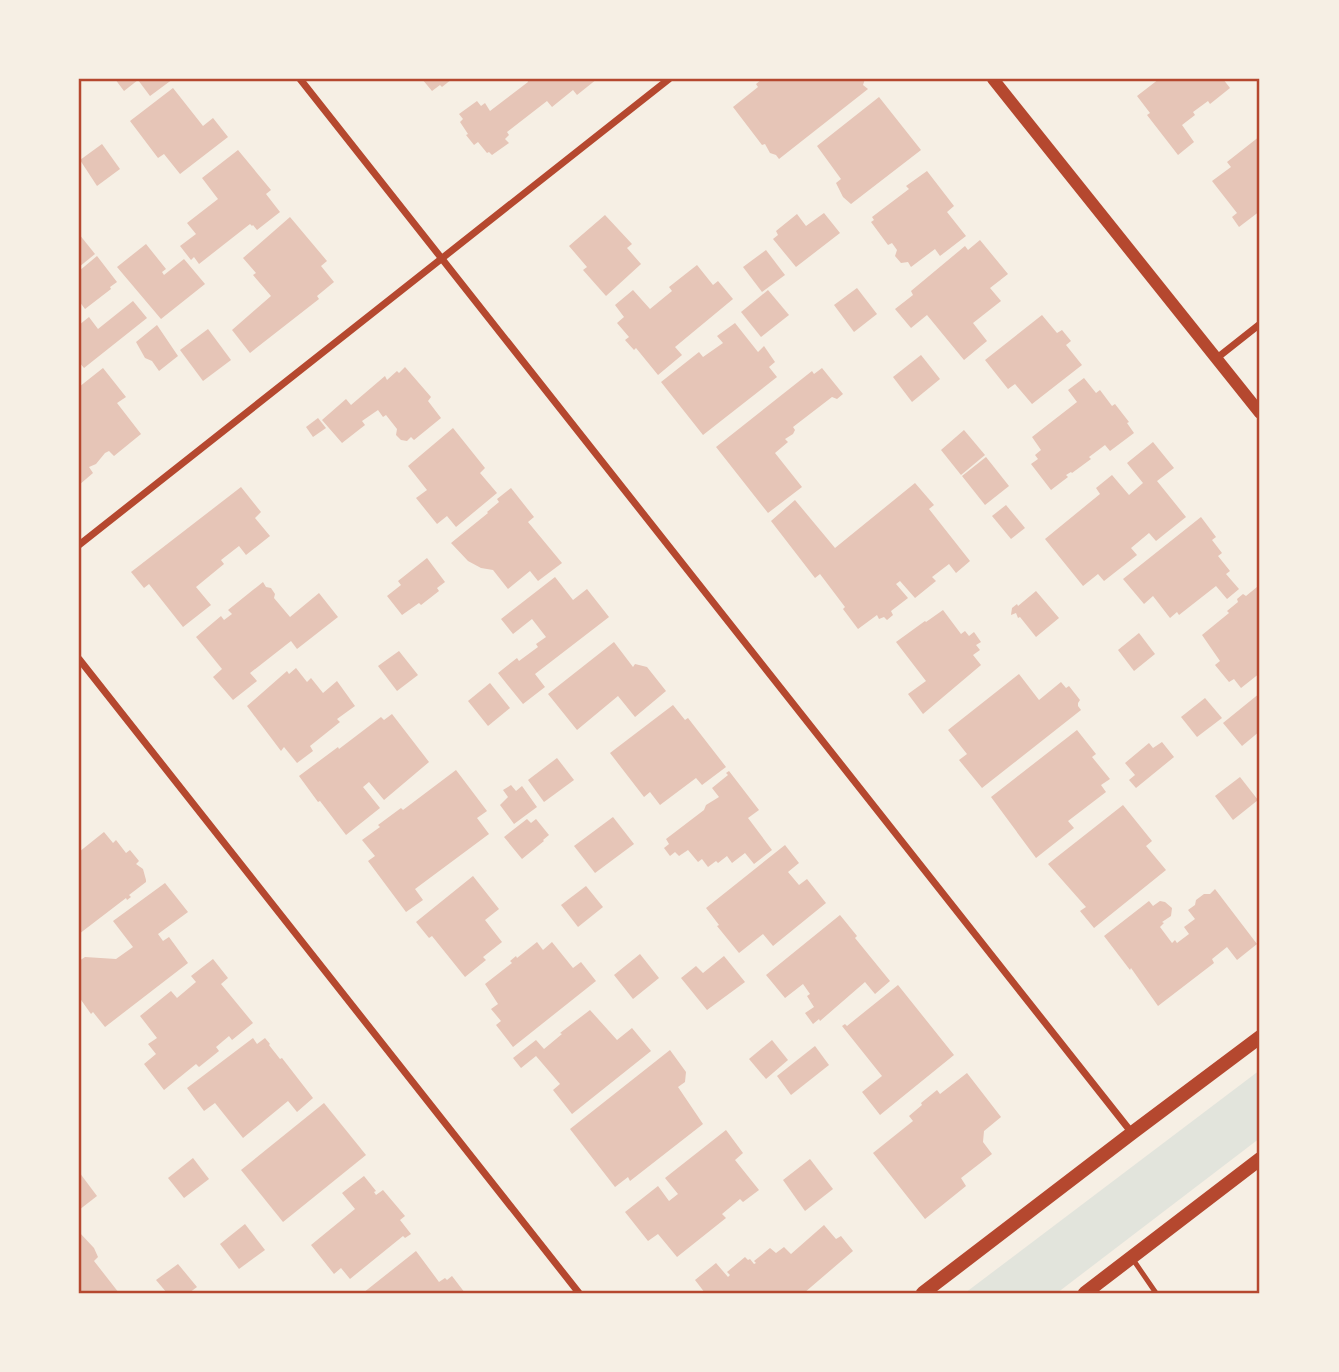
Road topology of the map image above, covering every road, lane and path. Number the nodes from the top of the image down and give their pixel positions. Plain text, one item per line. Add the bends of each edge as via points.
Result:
1 (300, 79) edge
2 (669, 79) edge
3 (993, 79) edge
4 (442, 258) junction
5 (1260, 324) edge
6 (1217, 358) junction
7 (1260, 413) edge
8 (79, 545) edge
9 (79, 659) edge
10 (1260, 1037) edge
11 (1132, 1133) junction
12 (1260, 1159) edge
13 (1132, 1258) junction
14 (579, 1293) edge
15 (923, 1293) edge
16 (1086, 1293) edge
17 (1156, 1293) edge

1 - 4 street
2 - 4 street
3 - 6 street
4 - 8 street
4 - 11 street
5 - 6 street
6 - 7 street
9 - 14 street
10 - 11 main road
11 - 15 main road
12 - 13 main road
13 - 16 main road
13 - 17 lane

